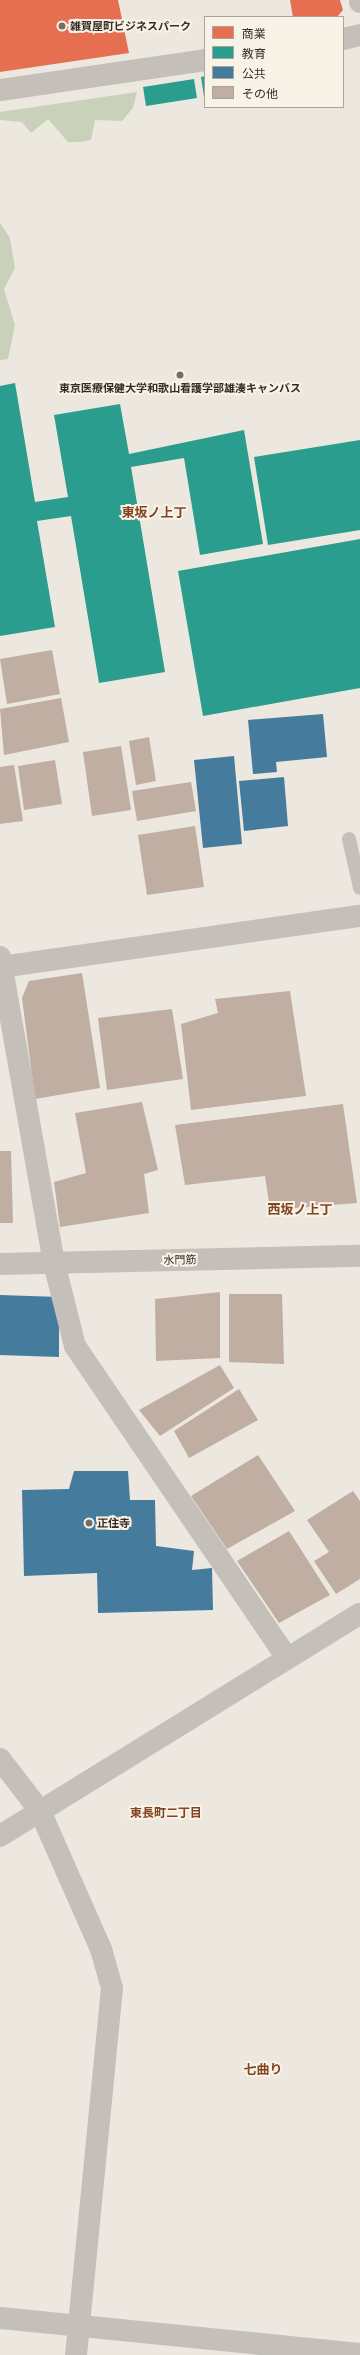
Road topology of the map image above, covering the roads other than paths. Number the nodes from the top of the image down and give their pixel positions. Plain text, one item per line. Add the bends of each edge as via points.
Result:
1 (360, 35) edge
2 (344, 39) edge
3 (204, 60) edge
4 (0, 90) edge
5 (349, 839) dead end
6 (360, 888) edge
7 (360, 916) edge
8 (1, 964) edge
9 (360, 1256) edge
10 (54, 1263) junction
11 (0, 1264) edge
12 (360, 1614) edge
13 (287, 1658) junction
14 (0, 1759) edge
15 (40, 1811) junction
16 (0, 1836) edge
17 (0, 2318) edge
18 (78, 2328) junction
19 (249, 2349) edge
20 (360, 2354) edge
21 (76, 2355) edge

1 - 2 street
3 - 4 street
5 - 6 lane
7 - 8 street
8 - 10 street
9 - 10 street, 水門筋
10 - 11 street, 水門筋
10 - 13 street via 75,1346
12 - 13 street
13 - 15 street
14 - 15 street
15 - 16 street
15 - 18 street via 101,1950 112,1988
17 - 18 street
18 - 19 street
18 - 21 street
19 - 20 street

